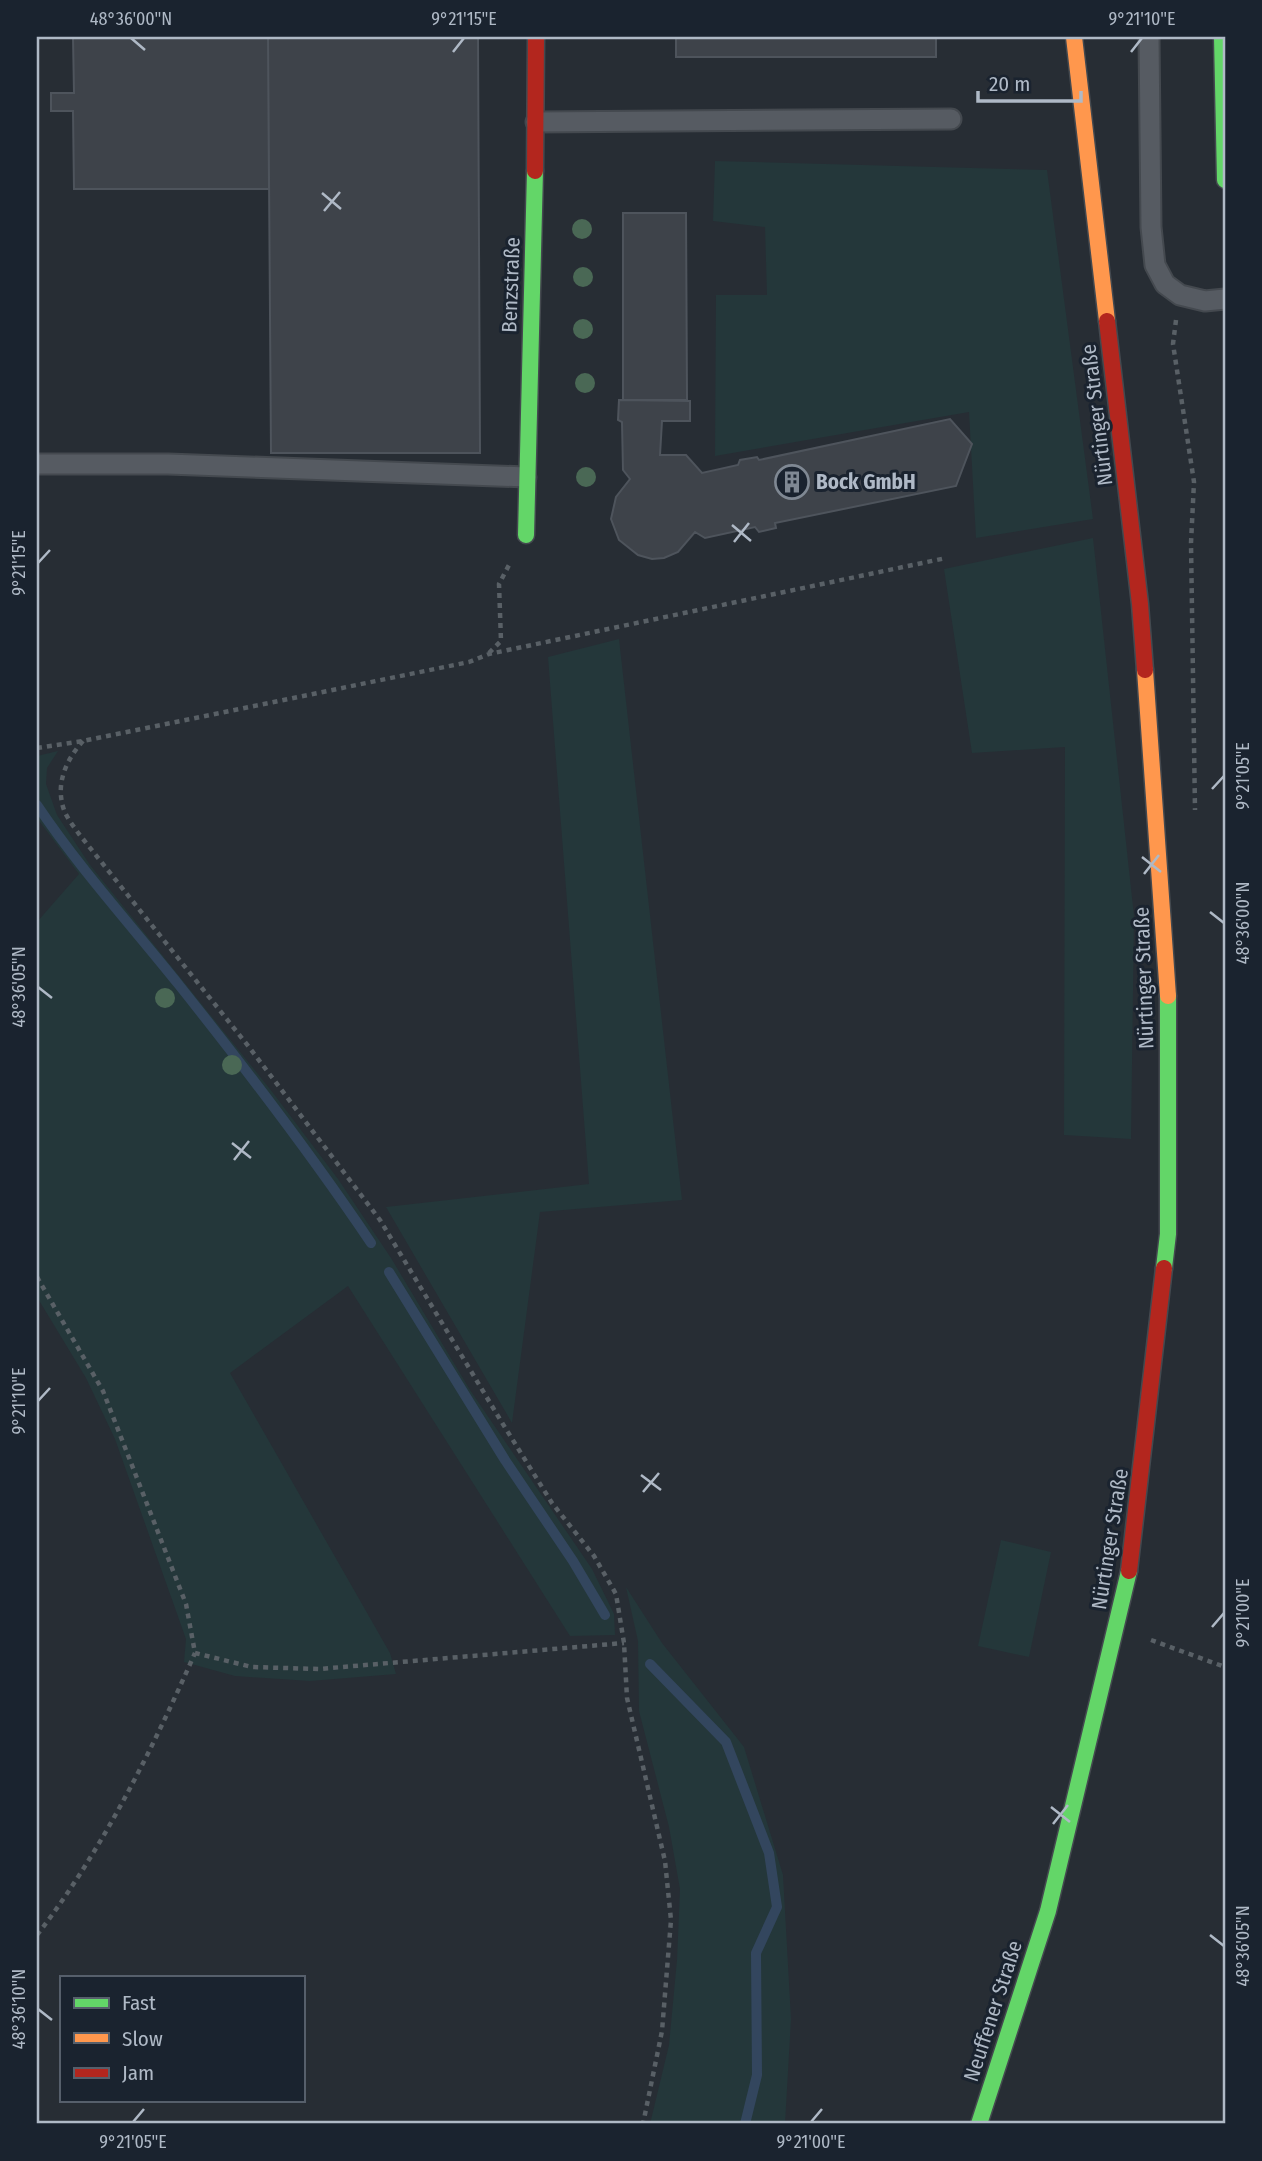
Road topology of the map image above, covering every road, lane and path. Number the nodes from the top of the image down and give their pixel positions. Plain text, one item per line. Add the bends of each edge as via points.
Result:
1 (536, 37) edge
2 (1074, 37) edge
3 (1149, 37) edge
4 (1222, 37) edge
5 (951, 119) dead end
6 (536, 122) junction
7 (1225, 180) edge
8 (1225, 299) edge
9 (37, 464) edge
10 (526, 477) junction
11 (526, 535) joint
12 (946, 558) dead end
13 (489, 654) junction
14 (83, 741) junction
15 (37, 748) edge
16 (37, 1277) edge
17 (1142, 1637) dead end
18 (624, 1643) junction
19 (195, 1653) junction
20 (1225, 1667) edge
21 (1048, 1911) joint
22 (37, 1935) edge
23 (643, 2124) edge
24 (979, 2124) edge

1 - 6 main road, Benzstraße
2 - 21 main road, Nürtinger Straße via 1140,604 1168,982 1168,1234 1133,1554
3 - 8 lane via 1155,265 1165,284 1180,295 1205,301
4 - 7 main road
5 - 6 lane
6 - 10 main road, Benzstraße
9 - 10 lane via 169,464
10 - 11 main road, Benzstraße
11 - 13 path via 499,584 501,640
12 - 13 path
13 - 14 path via 468,663
14 - 15 path
14 - 18 path via 65,765 61,784 64,810 380,1220 552,1503 594,1556 616,1594
16 - 19 path via 103,1391 186,1604
17 - 20 path
18 - 19 path via 319,1669 252,1667
18 - 23 path via 627,1698 665,1861 671,1920 662,2031
19 - 22 path via 144,1762
21 - 24 main road, Neuffener Straße

